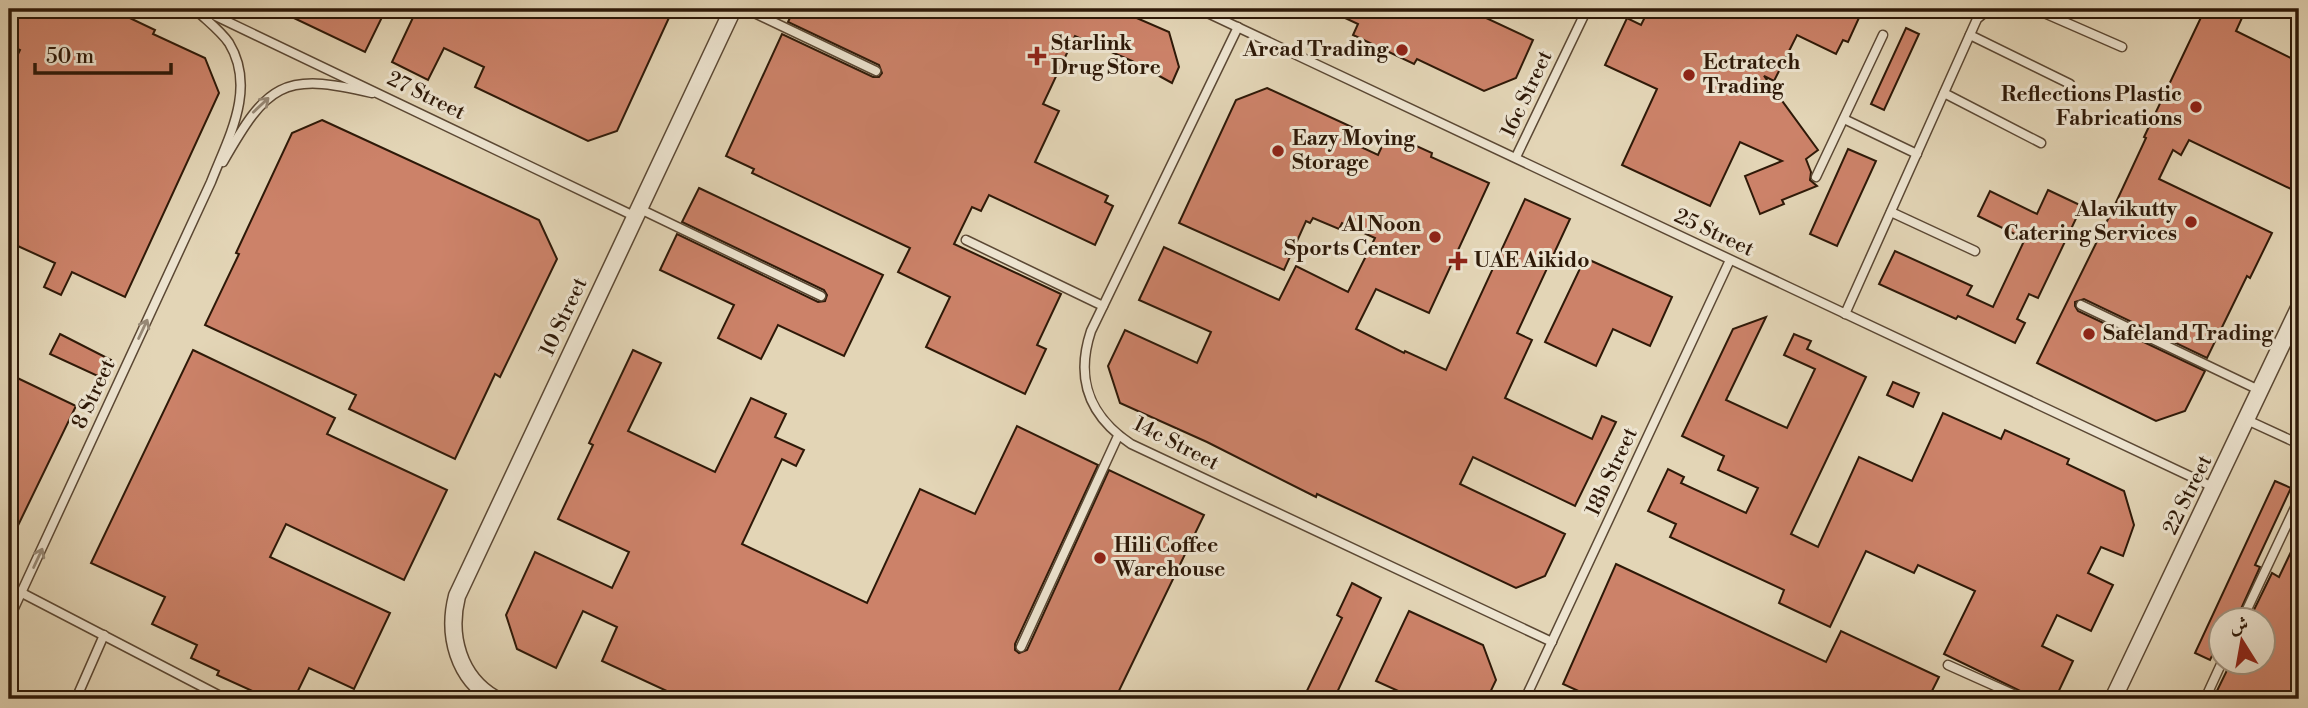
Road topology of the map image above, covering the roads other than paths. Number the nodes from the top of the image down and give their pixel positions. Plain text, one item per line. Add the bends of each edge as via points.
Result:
1 (195, 9) edge
2 (201, 9) edge
3 (733, 9) edge
4 (746, 9) edge
5 (1199, 9) edge
6 (1587, 9) edge
7 (1989, 9) edge
8 (2035, 9) edge
9 (1238, 27) junction
10 (1883, 35) dead end
11 (1970, 35) junction
12 (2122, 47) dead end
13 (876, 71) dead end
14 (2070, 84) dead end
15 (1944, 93) junction
16 (390, 97) junction
17 (1844, 118) junction
18 (2040, 143) dead end
19 (1917, 154) junction
20 (1516, 157) junction
21 (1816, 177) dead end
22 (211, 182) junction
23 (636, 212) junction
24 (1891, 212) junction
25 (966, 240) dead end
26 (1975, 251) dead end
27 (1730, 260) junction
28 (821, 296) dead end
29 (2081, 305) dead end
30 (1103, 306) junction
31 (2299, 308) edge
32 (1845, 314) junction
33 (2261, 391) junction
34 (2247, 419) junction
35 (1118, 436) junction
36 (2299, 444) edge
37 (2215, 488) junction
38 (2299, 499) edge
39 (22, 593) junction
40 (2249, 606) edge
41 (9, 619) edge
42 (104, 635) junction
43 (1552, 642) junction
44 (1021, 647) dead end
45 (1948, 665) dead end
46 (2216, 676) edge
47 (206, 690) junction
48 (79, 692) dead end
49 (202, 699) edge
50 (226, 699) edge
51 (495, 699) edge
52 (1525, 699) edge
53 (2024, 699) edge
54 (2113, 699) edge
55 (2205, 699) edge

1 - 22 lane, 8 Street via 228,43 242,81 239,108
2 - 16 lane, 27 Street
3 - 23 street, 10 Street
4 - 13 lane
5 - 9 lane, 25 Street
6 - 20 lane, 16c Street
7 - 11 lane via 1977,19
8 - 12 lane
9 - 20 lane, 25 Street
9 - 30 lane, 14c Street
10 - 17 lane
11 - 14 lane
11 - 15 lane
15 - 18 lane
15 - 19 lane
22 -> 16 lane, 8 Street via 251,115 278,92 323,82
16 - 23 lane, 27 Street
17 - 19 lane
17 - 21 lane
19 - 24 lane
20 - 27 lane, 25 Street
39 -> 22 lane, 8 Street
23 - 28 lane, 27 Street
23 - 51 street, 10 Street via 457,596 456,648 472,680
24 - 26 lane
24 - 32 lane
25 - 30 lane
27 - 32 lane, 25 Street
27 - 43 lane, 18b Street
29 - 33 lane
30 - 35 lane, 14c Street via 1087,345 1084,374 1095,408
31 - 33 street, 22 Street
32 - 37 lane, 25 Street
33 - 34 street, 22 Street
34 - 36 lane
34 - 37 street, 22 Street
35 - 43 lane, 14c Street
35 - 44 lane
37 - 54 street, 22 Street
38 - 40 lane
39 - 41 lane, 8 Street
39 - 42 lane
42 - 47 lane
42 - 48 lane
43 - 52 lane, 18b Street
45 - 53 lane
46 - 55 lane
47 - 49 lane
47 - 50 lane

